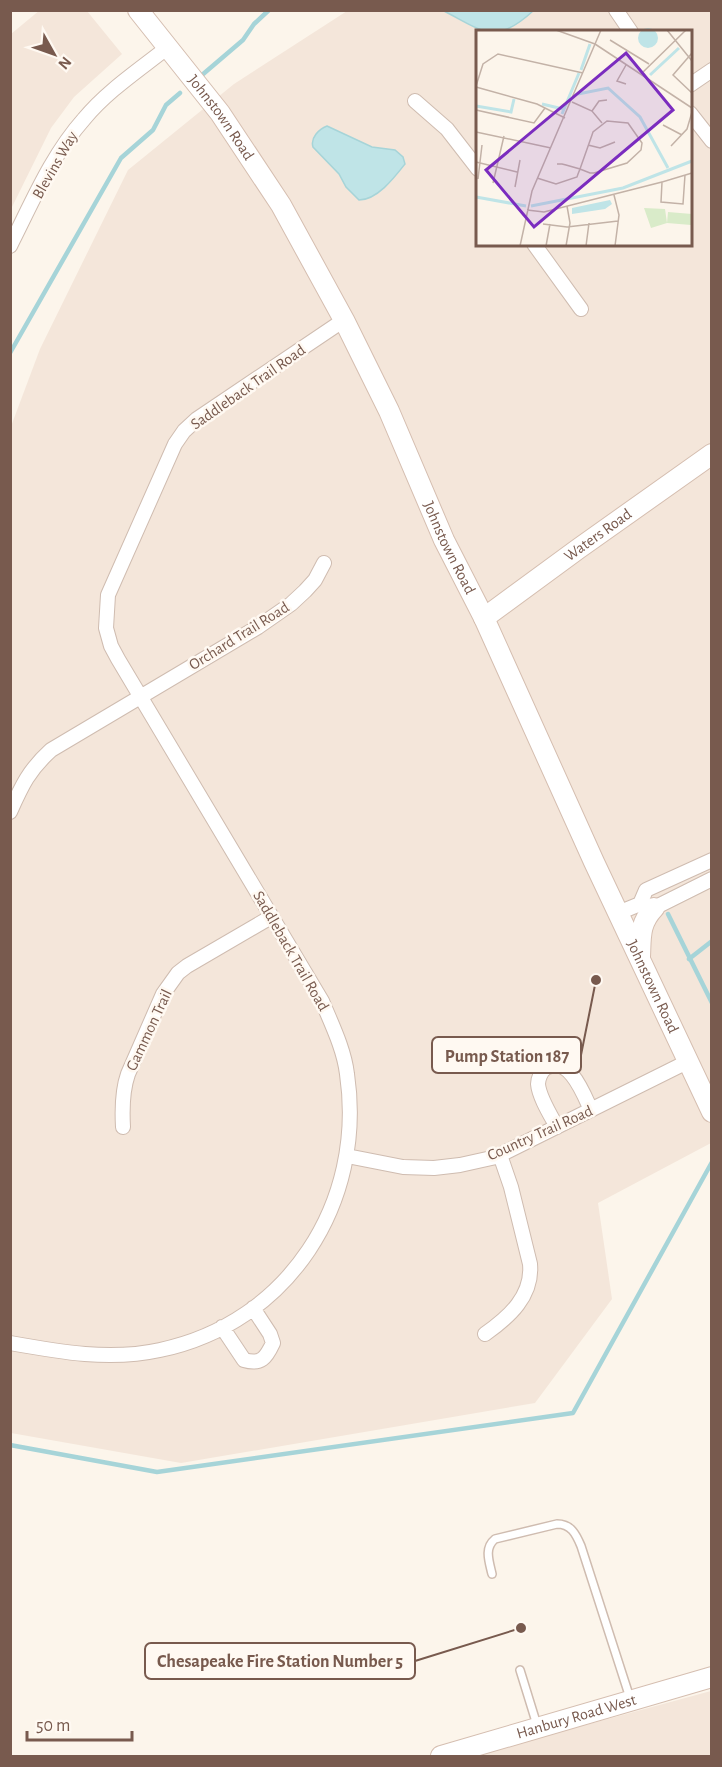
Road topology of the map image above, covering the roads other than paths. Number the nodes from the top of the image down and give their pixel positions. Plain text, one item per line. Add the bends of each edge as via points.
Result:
1 (138, 10) edge
2 (616, 10) edge
3 (630, 30) edge
4 (168, 47) junction
5 (711, 70) edge
6 (692, 84) edge
7 (415, 101) dead end
8 (692, 116) edge
9 (711, 141) edge
10 (476, 168) edge
11 (10, 246) edge
12 (535, 246) edge
13 (581, 309) dead end
14 (344, 320) junction
15 (711, 454) edge
16 (324, 563) dead end
17 (484, 618) junction
18 (142, 696) junction
19 (10, 812) edge
20 (711, 860) edge
21 (711, 879) edge
22 (647, 906) junction
23 (618, 913) junction
24 (271, 916) junction
25 (640, 960) junction
26 (687, 1062) junction
27 (591, 1110) junction
28 (711, 1112) edge
29 (123, 1127) dead end
30 (557, 1127) junction
31 (500, 1155) junction
32 (347, 1156) junction
33 (253, 1308) junction
34 (222, 1327) junction
35 (485, 1334) dead end
36 (10, 1343) edge
37 (492, 1574) dead end
38 (520, 1670) dead end
39 (711, 1677) edge
40 (630, 1701) junction
41 (537, 1728) junction
42 (464, 1753) edge
43 (441, 1756) edge

1 - 4 main road, Johnstown Road
2 - 3 street
4 - 11 street, Blevins Way via 100,102 75,129 52,163
4 - 14 main road, Johnstown Road via 220,113 281,206
5 - 6 street
7 - 10 street via 447,129
8 - 9 street
12 - 13 street
14 - 17 main road, Johnstown Road via 389,411 444,540
14 - 18 street, Saddleback Trail Road via 197,419 174,444 107,602 106,628 111,646
15 - 17 main road, Waters Road
16 - 18 street, Orchard Trail Road via 315,580 291,604
17 - 23 main road, Johnstown Road
18 - 19 street via 51,750 25,779
18 - 24 street, Saddleback Trail Road
20 - 22 street via 646,890
21 - 22 street
22 - 23 street
22 - 25 main road
23 - 25 main road, Johnstown Road
24 - 29 street, Gammon Trail via 199,958 171,982 128,1074 122,1103
24 - 32 street, Saddleback Trail Road via 322,1001 341,1048 350,1094
25 - 26 main road, Johnstown Road
26 - 27 street, Country Trail Road
26 - 28 main road, Johnstown Road
27 - 30 street, Country Trail Road
27 - 30 street via 564,1066 546,1067 538,1083
30 - 31 street, Country Trail Road
31 - 32 street, Country Trail Road via 434,1168 404,1167
31 - 35 street via 531,1273 529,1286 516,1308
32 - 33 street, Saddleback Trail Road via 323,1227 294,1270
33 - 34 street, Saddleback Trail Road
33 - 34 street via 273,1343 262,1360 244,1360
34 - 36 street, Saddleback Trail Road via 182,1345 129,1355 55,1351
37 - 40 lane via 488,1550 495,1539 557,1524 570,1527 581,1546
38 - 41 lane
39 - 40 main road, Hanbury Road West
40 - 41 main road, Hanbury Road West
41 - 42 main road, Hanbury Road West
42 - 43 main road, Hanbury Road West

